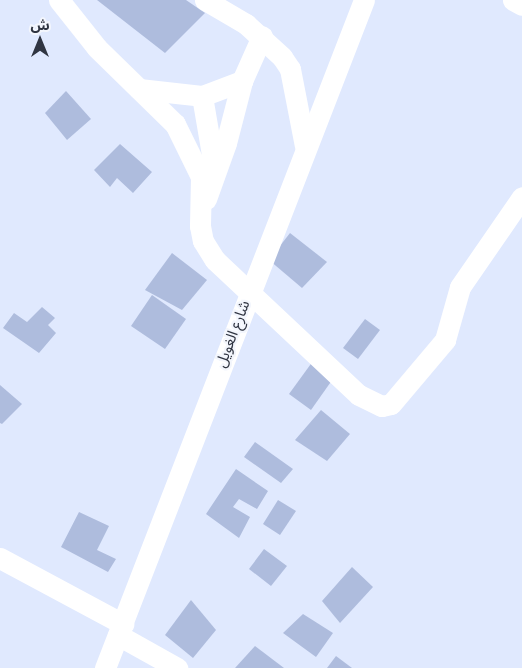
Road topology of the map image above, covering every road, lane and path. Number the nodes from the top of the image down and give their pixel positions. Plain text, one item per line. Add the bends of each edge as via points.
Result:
1 (59, 0) edge
2 (205, 0) edge
3 (364, 0) edge
4 (513, 0) edge
5 (522, 5) edge
6 (262, 36) junction
7 (242, 81) junction
8 (139, 89) junction
9 (202, 96) junction
10 (305, 146) junction
11 (215, 173) junction
12 (522, 197) edge
13 (200, 214) junction
14 (250, 290) junction
15 (0, 558) edge
16 (120, 630) junction
17 (105, 668) edge
18 (177, 668) edge

1 - 8 street via 98,48
2 - 6 street
3 - 10 street, شارع الغويل
4 - 5 street
6 - 7 street
6 - 10 street via 290,69
7 - 9 street
7 - 11 street
8 - 9 street
8 - 13 street via 175,124 188,146 200,177
9 - 11 street
10 - 14 street, شارع الغويل
11 - 13 street
12 - 14 street via 460,287 445,340 387,406 359,395
13 - 14 street via 203,241 215,260
14 - 16 street, شارع الغويل
15 - 16 street
16 - 17 street, شارع الغويل
16 - 18 street

